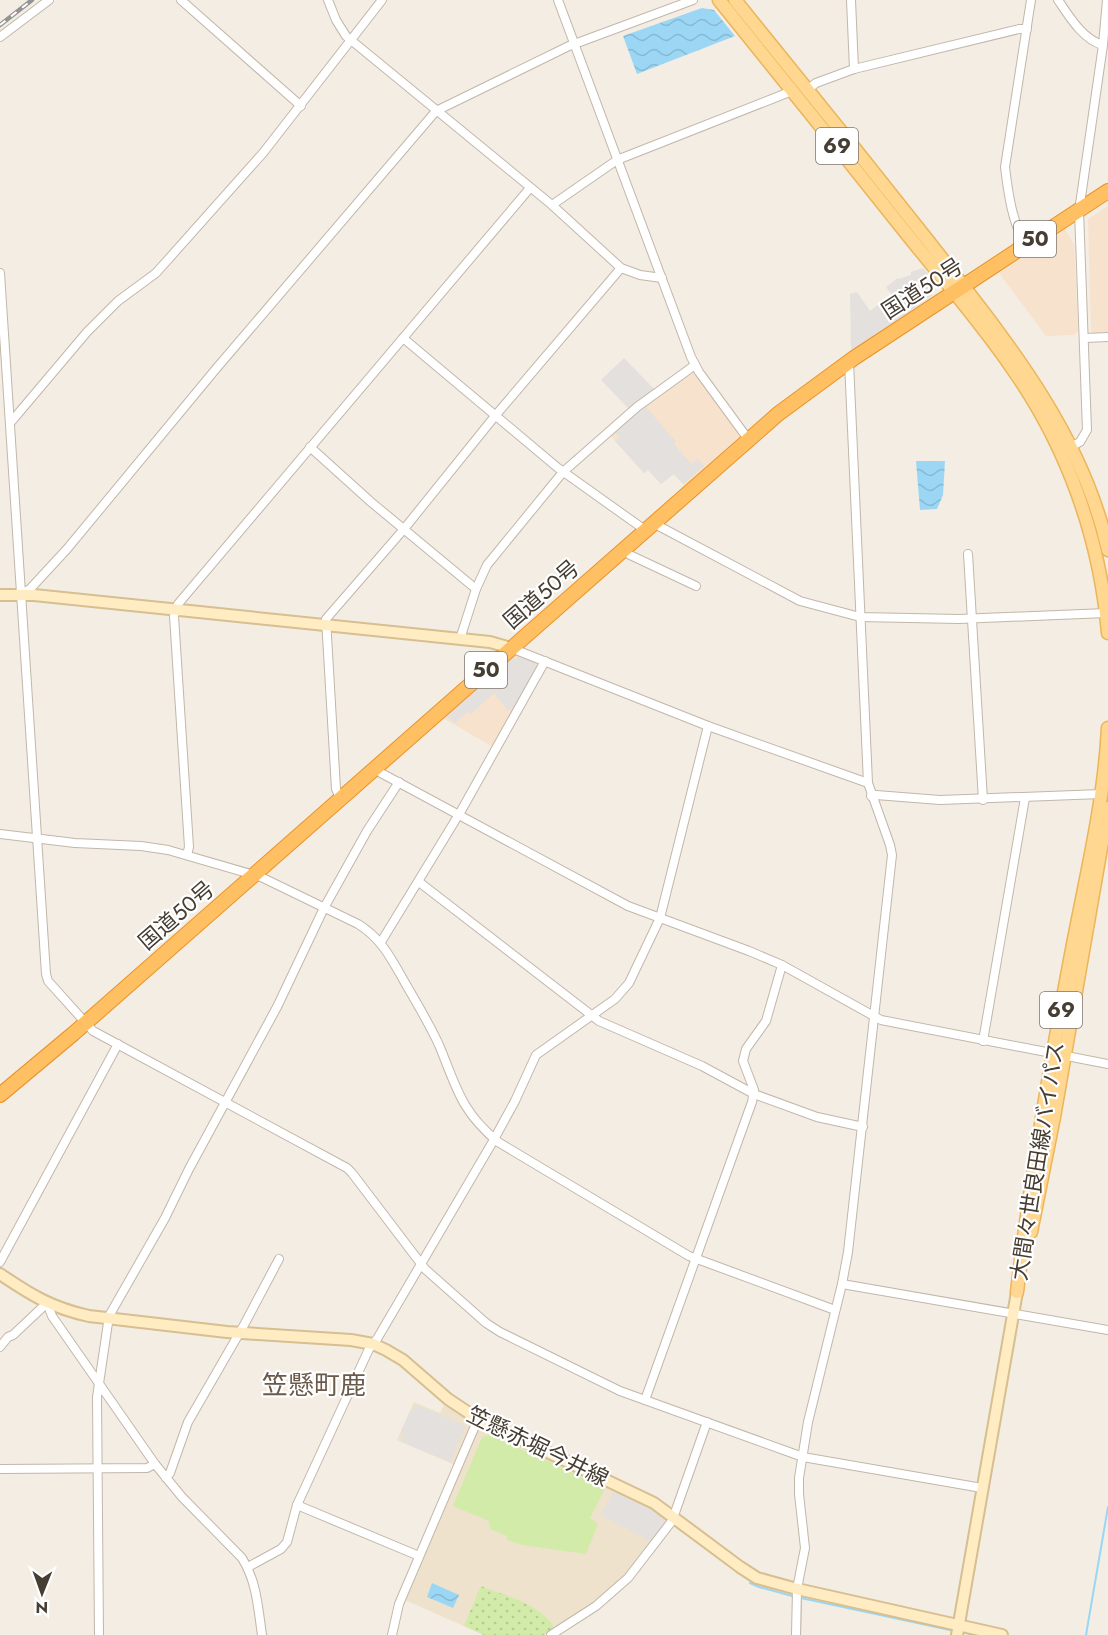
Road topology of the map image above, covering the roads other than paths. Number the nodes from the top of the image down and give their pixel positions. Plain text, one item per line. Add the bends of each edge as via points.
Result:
1 (49, 0) edge
2 (181, 0) edge
3 (328, 0) edge
4 (382, 0) edge
5 (558, 0) edge
6 (693, 0) edge
7 (719, 0) edge
8 (735, 0) edge
9 (852, 0) edge
10 (1031, 0) edge
11 (1058, 0) edge
12 (1107, 0) edge
13 (1027, 29) junction
14 (0, 37) edge
15 (351, 39) junction
16 (574, 44) junction
17 (1104, 45) junction
18 (854, 69) junction
19 (792, 89) junction
20 (807, 90) junction
21 (301, 106) junction
22 (436, 111) junction
23 (617, 160) junction
24 (530, 188) junction
25 (1108, 191) edge
26 (552, 205) junction
27 (1079, 211) junction
28 (1026, 245) junction
29 (621, 268) junction
30 (0, 273) edge
31 (662, 278) junction
32 (959, 289) junction
33 (1108, 337) edge
34 (403, 338) junction
35 (1085, 338) junction
36 (3, 356) edge
37 (849, 362) junction
38 (695, 365) junction
39 (495, 416) junction
40 (11, 422) junction
41 (748, 438) junction
42 (310, 447) junction
43 (1070, 447) junction
44 (563, 472) junction
45 (649, 527) junction
46 (404, 529) junction
47 (623, 549) junction
48 (1108, 550) edge
49 (968, 554) dead end
50 (696, 586) dead end
51 (476, 589) junction
52 (21, 594) junction
53 (0, 595) edge
54 (174, 610) junction
55 (1106, 613) junction
56 (860, 617) junction
57 (972, 619) junction
58 (325, 625) junction
59 (1108, 633) edge
60 (460, 639) junction
61 (511, 648) junction
62 (545, 661) junction
63 (708, 726) junction
64 (1108, 728) edge
65 (375, 767) junction
66 (399, 782) junction
67 (868, 783) junction
68 (1101, 794) junction
69 (871, 796) junction
70 (340, 798) junction
71 (1025, 798) junction
72 (983, 800) junction
73 (1108, 808) edge
74 (459, 815) junction
75 (0, 834) edge
76 (37, 839) junction
77 (187, 855) junction
78 (253, 874) junction
79 (419, 882) junction
80 (324, 908) junction
81 (660, 918) junction
82 (381, 942) junction
83 (782, 965) junction
84 (591, 1015) junction
85 (875, 1017) junction
86 (85, 1023) junction
87 (983, 1041) junction
88 (118, 1044) junction
89 (1058, 1055) junction
90 (1108, 1064) edge
91 (33, 1069) junction
92 (754, 1094) junction
93 (0, 1095) edge
94 (225, 1102) junction
95 (0, 1105) edge
96 (863, 1127) junction
97 (494, 1138) junction
98 (695, 1258) junction
99 (279, 1259) dead end
100 (0, 1262) edge
101 (421, 1264) junction
102 (0, 1274) edge
103 (842, 1284) junction
104 (1017, 1292) joint
105 (47, 1303) junction
106 (834, 1310) junction
107 (1012, 1314) junction
108 (109, 1319) junction
109 (1108, 1330) edge
110 (239, 1333) junction
111 (4, 1336) edge
112 (372, 1344) junction
113 (0, 1347) edge
114 (98, 1384) junction
115 (645, 1400) junction
116 (478, 1419) junction
117 (706, 1422) junction
118 (802, 1457) junction
119 (155, 1464) junction
120 (0, 1468) edge
121 (98, 1468) junction
122 (166, 1478) junction
123 (982, 1488) junction
124 (297, 1505) junction
125 (675, 1516) junction
126 (419, 1556) junction
127 (248, 1567) junction
128 (797, 1589) junction
129 (958, 1630) edge
130 (561, 1632) edge
131 (99, 1635) edge
132 (262, 1635) edge
133 (392, 1635) edge
134 (551, 1635) edge
135 (796, 1635) edge
136 (1002, 1635) edge

1 - 14 street
2 - 21 street
3 - 15 street via 341,30
4 - 15 street
5 - 16 street
6 - 16 street
7 - 19 main road, 69
8 - 20 main road, 69
9 - 18 street
10 - 13 street
11 - 17 street via 1086,34
12 - 17 street
13 - 18 street
13 - 28 street via 1005,167 1010,199
15 - 21 street
15 - 22 street
16 - 22 street
16 - 23 street
17 - 27 street
18 - 20 street
19 - 23 street
19 - 32 main road, 69
20 - 32 main road, 69
21 - 40 street via 156,273 118,301 87,332
22 - 24 street
22 - 52 street via 67,549
23 - 26 street
23 - 31 street
24 - 26 street
24 - 34 street
25 - 27 highway, 国道50号 / 50
26 - 29 street
27 - 28 highway, 国道50号 / 50
27 - 35 street
28 - 32 highway, 国道50号 / 50
29 - 31 street
29 - 39 street
30 - 36 street
31 - 38 street
32 - 37 highway, 国道50号 / 50
32 - 43 main road, 69 via 1032,377
32 - 55 main road, 69 via 1037,407 1060,450 1075,484 1096,554
33 - 35 street
34 - 39 street
34 - 42 street
35 - 43 street via 1087,430 1080,442
36 - 40 street
37 - 41 highway, 国道50号 / 50
37 - 56 street
38 - 41 street
38 - 44 street via 638,406
39 - 44 street
39 - 46 street
40 - 52 street
41 - 45 highway, 国道50号 / 50
42 - 46 street
42 - 54 street
43 - 48 main road, 69 via 1092,496
44 - 45 street
44 - 51 street via 496,551
45 - 47 highway, 国道50号 / 50
45 - 56 street via 800,601
46 - 51 street
46 - 58 street via 327,617
47 - 50 street
47 - 61 highway, 国道50号 / 50
49 - 57 street
51 - 60 street
52 - 53 main road
52 - 54 main road
52 - 76 street
54 - 58 main road
54 - 77 street
55 - 57 street
55 - 59 main road, 69
56 - 57 street
56 - 67 street
57 - 72 street
58 - 60 main road
58 - 70 street via 336,789
60 - 61 main road
61 - 62 street
61 - 65 highway, 国道50号 / 50
62 - 63 street
62 - 74 street
63 - 67 street
63 - 81 street
64 - 68 main road, 大間々世良田線バイパス / 69
65 - 66 street
65 - 70 highway, 国道50号 / 50
66 - 74 street
66 - 80 street
67 - 69 street
68 - 71 street
68 - 89 main road, 大間々世良田線バイパス / 69
69 - 72 street
69 - 85 street via 892,855
70 - 78 highway, 国道50号 / 50
71 - 72 street
71 - 87 street
73 - 89 main road, 大間々世良田線バイパス / 69
74 - 79 street
74 - 81 street via 628,906
75 - 76 street
76 - 77 street via 141,846
76 - 86 street via 46,974
77 - 78 street
78 - 80 street
78 - 86 highway, 国道50号 / 50
79 - 82 street
79 - 84 street
80 - 82 street via 358,924
80 - 94 street
81 - 83 street
81 - 84 street via 626,988
82 - 97 street via 429,1027 462,1101
83 - 85 street
83 - 92 street via 766,1022 746,1049 743,1061
84 - 92 street
84 - 97 street via 536,1055
85 - 87 street
85 - 96 street
86 - 88 street
86 - 91 highway, 国道50号 / 50
87 - 89 street
88 - 94 street
88 - 100 street
89 - 90 street
89 - 104 main road, 大間々世良田線バイパス / 69 via 1028,1201
91 - 93 highway, 50
91 - 95 highway, 50
92 - 96 street via 817,1117
92 - 98 street
94 - 101 street via 347,1168
94 - 108 street
96 - 103 street
97 - 98 street
97 - 101 street
98 - 106 street
98 - 115 street
99 - 110 street
101 - 112 street
101 - 115 street via 492,1327 602,1383
102 - 105 main road, 笠懸赤堀今井線
103 - 106 street
103 - 107 street
104 - 107 main road
105 - 108 main road, 笠懸赤堀今井線
105 - 111 street via 13,1335
105 - 114 street
106 - 118 street
107 - 109 street
107 - 123 main road
108 - 110 main road, 笠懸赤堀今井線
108 - 114 street
110 - 112 main road, 笠懸赤堀今井線
110 - 122 street via 188,1422
111 - 113 street
112 - 116 main road, 笠懸赤堀今井線 via 402,1360
112 - 124 street
114 - 119 street
114 - 121 street
115 - 117 street
116 - 125 main road, 笠懸赤堀今井線 via 636,1493
116 - 126 street
117 - 118 street
117 - 125 street
118 - 123 street
118 - 128 street via 799,1494 805,1548
119 - 121 street via 147,1468
119 - 122 street
120 - 121 street
121 - 131 street
122 - 127 street
123 - 129 main road
124 - 126 street
124 - 127 street via 283,1548
125 - 128 main road, 笠懸赤堀今井線 via 748,1573
125 - 130 street via 628,1578
126 - 133 street via 399,1604
127 - 132 street
128 - 129 main road, 笠懸赤堀今井線
128 - 135 street
129 - 136 main road, 笠懸赤堀今井線
130 - 134 street

